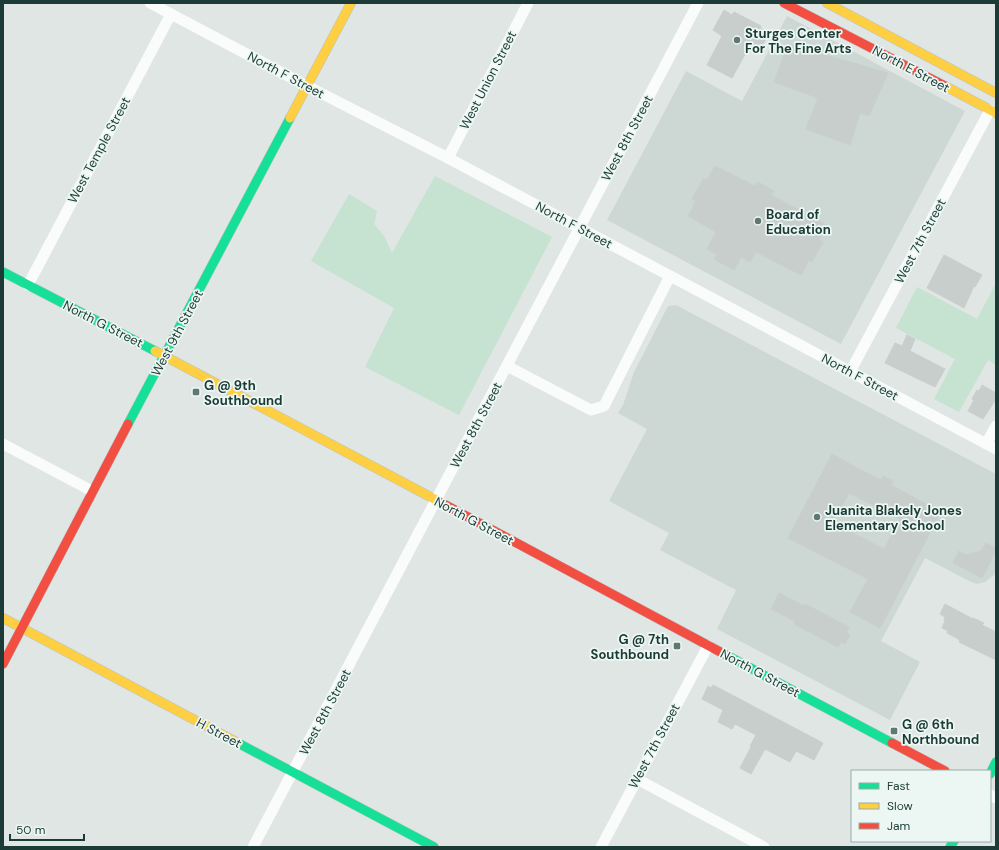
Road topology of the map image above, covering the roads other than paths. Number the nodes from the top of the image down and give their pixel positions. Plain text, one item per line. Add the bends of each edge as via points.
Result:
1 (150, 3) edge
2 (351, 3) edge
3 (528, 3) edge
4 (698, 3) edge
5 (784, 3) edge
6 (827, 3) edge
7 (171, 14) junction
8 (307, 86) junction
9 (996, 93) edge
10 (993, 112) edge
11 (448, 158) junction
12 (580, 228) junction
13 (3, 272) edge
14 (670, 276) junction
15 (28, 285) junction
16 (165, 356) junction
17 (507, 366) junction
18 (850, 372) junction
19 (996, 426) edge
20 (3, 444) edge
21 (991, 446) edge
22 (92, 491) junction
23 (436, 501) junction
24 (3, 618) edge
25 (22, 628) junction
26 (708, 646) junction
27 (3, 664) edge
28 (996, 762) edge
29 (943, 770) edge
30 (293, 772) junction
31 (991, 772) edge
32 (637, 779) junction
33 (429, 846) edge
34 (253, 847) edge
35 (601, 847) edge
36 (764, 847) edge

1 - 7 street, North F Street
2 - 8 street, West 9th Street
3 - 11 street, West Union Street
4 - 12 street, West 8th Street
5 - 10 street, North E Street
6 - 9 street, North E Street
7 - 8 street, North F Street
7 - 15 street, West Temple Street
8 - 11 street, North F Street
8 - 16 street, West 9th Street
10 - 18 street, West 7th Street
11 - 12 street, North F Street
12 - 14 street, North F Street
12 - 17 street, West 8th Street
13 - 15 street, North G Street
14 - 17 street via 604,406 591,410
14 - 18 street, North F Street
15 - 16 street, North G Street
16 - 22 street, West 9th Street
16 - 23 street, North G Street
17 - 23 street, West 8th Street
18 - 21 street, North F Street
19 - 21 street
20 - 22 street
22 - 25 street, West 9th Street
23 - 26 street, North G Street
23 - 30 street, West 8th Street
24 - 25 street, H Street
25 - 27 street, West 9th Street
25 - 30 street, H Street
26 - 29 street, North G Street
26 - 32 street, West 7th Street
28 - 31 street
30 - 33 street, H Street
30 - 34 street, West 8th Street
32 - 35 street, West 7th Street
32 - 36 street

